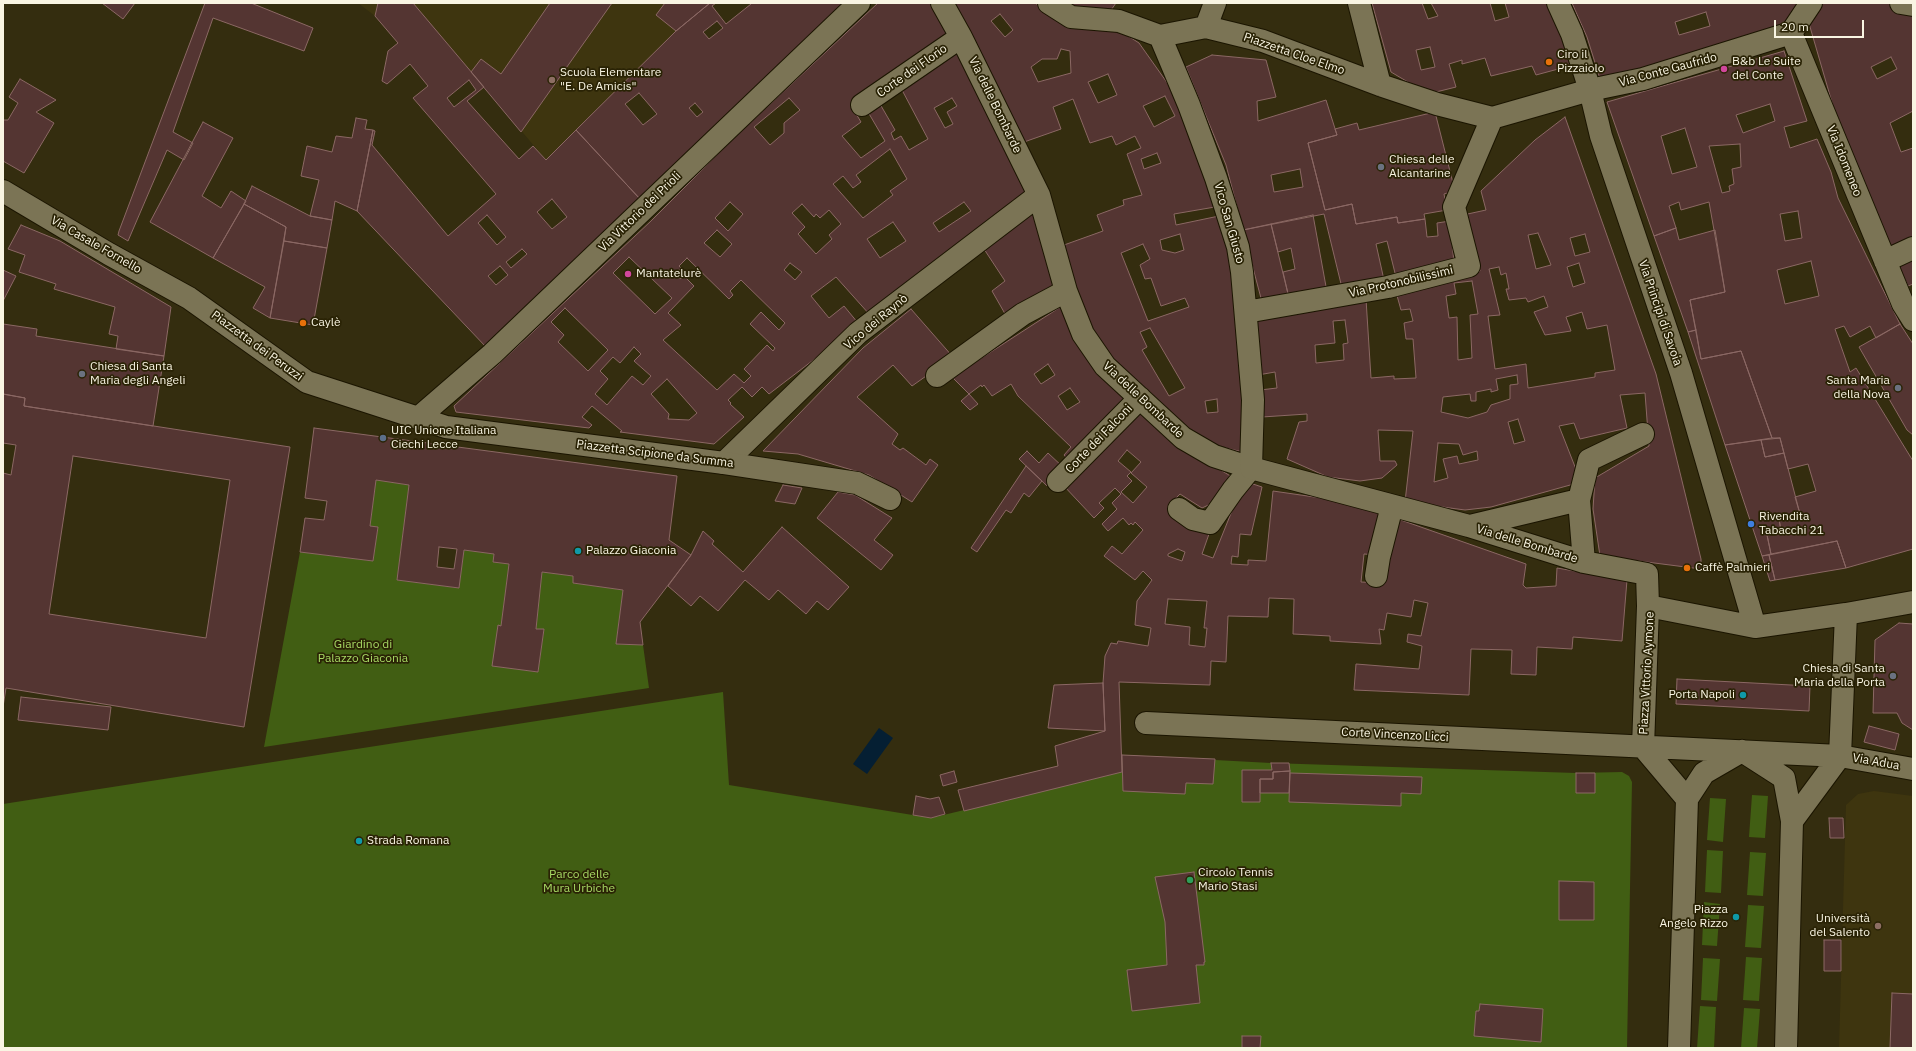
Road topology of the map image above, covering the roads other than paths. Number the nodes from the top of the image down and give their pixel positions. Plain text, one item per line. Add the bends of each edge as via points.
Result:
1 (859, 3) edge
2 (942, 3) edge
3 (1049, 3) edge
4 (1215, 3) edge
5 (1359, 3) edge
6 (1558, 3) edge
7 (1811, 3) edge
8 (1901, 3) edge
9 (1913, 5) edge
10 (1206, 27) junction
11 (1791, 33) junction
12 (1160, 36) junction
13 (961, 37) junction
14 (1380, 85) junction
15 (1590, 90) junction
16 (862, 105) dead end
17 (1492, 118) junction
18 (3, 191) edge
19 (1039, 195) junction
20 (1913, 248) edge
21 (1885, 261) junction
22 (1066, 291) junction
23 (189, 298) joint
24 (1910, 308) edge
25 (1246, 312) junction
26 (937, 376) dead end
27 (1140, 398) junction
28 (418, 418) junction
29 (1643, 434) dead end
30 (724, 463) junction
31 (1251, 468) junction
32 (1058, 481) dead end
33 (890, 499) dead end
34 (1579, 500) junction
35 (1392, 506) junction
36 (1179, 509) dead end
37 (1469, 526) junction
38 (1584, 562) junction
39 (1376, 576) dead end
40 (1913, 602) edge
41 (1648, 606) junction
42 (1846, 614) junction
43 (1755, 626) junction
44 (1146, 723) dead end
45 (1643, 747) junction
46 (1742, 751) junction
47 (1840, 756) junction
48 (1913, 769) edge
49 (1687, 800) junction
50 (1792, 821) junction
51 (1679, 1048) edge
52 (1786, 1048) edge

1 - 28 street, Via Vittorio dei Prioli via 492,354
2 - 13 street, Via delle Bombarde
3 - 12 street via 1071,17 1119,21
4 - 10 street
5 - 14 street
6 - 15 street, Via Principi di Savoia via 1572,34
7 - 11 street
8 - 9 street
10 - 12 street, Piazzetta Cloe Elmo
10 - 14 street, Piazzetta Cloe Elmo via 1263,41
11 - 15 street, Via Conte Gaufrido via 1643,79
11 - 21 street, Via Idomeneo
12 - 25 street, Vico San Giusto via 1189,105 1236,240
13 - 16 street, Corte dei Florio
13 - 19 street, Via delle Bombarde
14 - 17 street, Piazzetta Cloe Elmo via 1437,104
15 - 17 street, Via Conte Gaufrido
15 - 43 street, Via Principi di Savoia via 1601,136 1681,373
17 - 25 street, Via Protonobilissimi via 1454,207 1469,266 1388,287
18 - 23 street, Via Casale Fornello
19 - 22 street, Via delle Bombarde
19 - 30 street, Vico dei Raynò via 858,333
20 - 21 street
21 - 24 street, Via Idomeneo
22 - 26 street via 1024,314
22 - 27 street, Via delle Bombarde via 1084,334 1105,366
23 - 28 street, Piazzetta dei Peruzzi via 307,382
25 - 31 street, Vico San Giusto via 1253,400
27 - 31 street, Via delle Bombarde via 1182,438 1214,456
27 - 32 street, Corte dei Falconi
28 - 30 street, Piazzetta Scipione da Summa via 446,427
29 - 34 street via 1589,460
30 - 33 street, Piazzetta Scipione da Summa via 857,483
31 - 35 street, Via delle Bombarde
31 - 36 street via 1210,523 1193,519
34 - 37 street, Via delle Bombarde
34 - 38 street, Via delle Bombarde
35 - 37 street, Via delle Bombarde
35 - 39 street
37 - 38 street, Via delle Bombarde
38 - 41 street, Via delle Bombarde via 1647,574
40 - 42 street, Piazza Vittorio Aymone
41 - 43 street, Piazza Vittorio Aymone
41 - 45 street, Piazza Vittorio Aymone
42 - 43 street, Piazza Vittorio Aymone
42 - 47 street
44 - 45 street, Corte Vincenzo Licci
45 - 46 street
45 - 49 street
46 - 47 street
46 - 49 street via 1704,774
46 - 50 street via 1784,778
47 - 48 street, Via Adua
47 - 50 street
49 - 51 street
50 - 52 street

